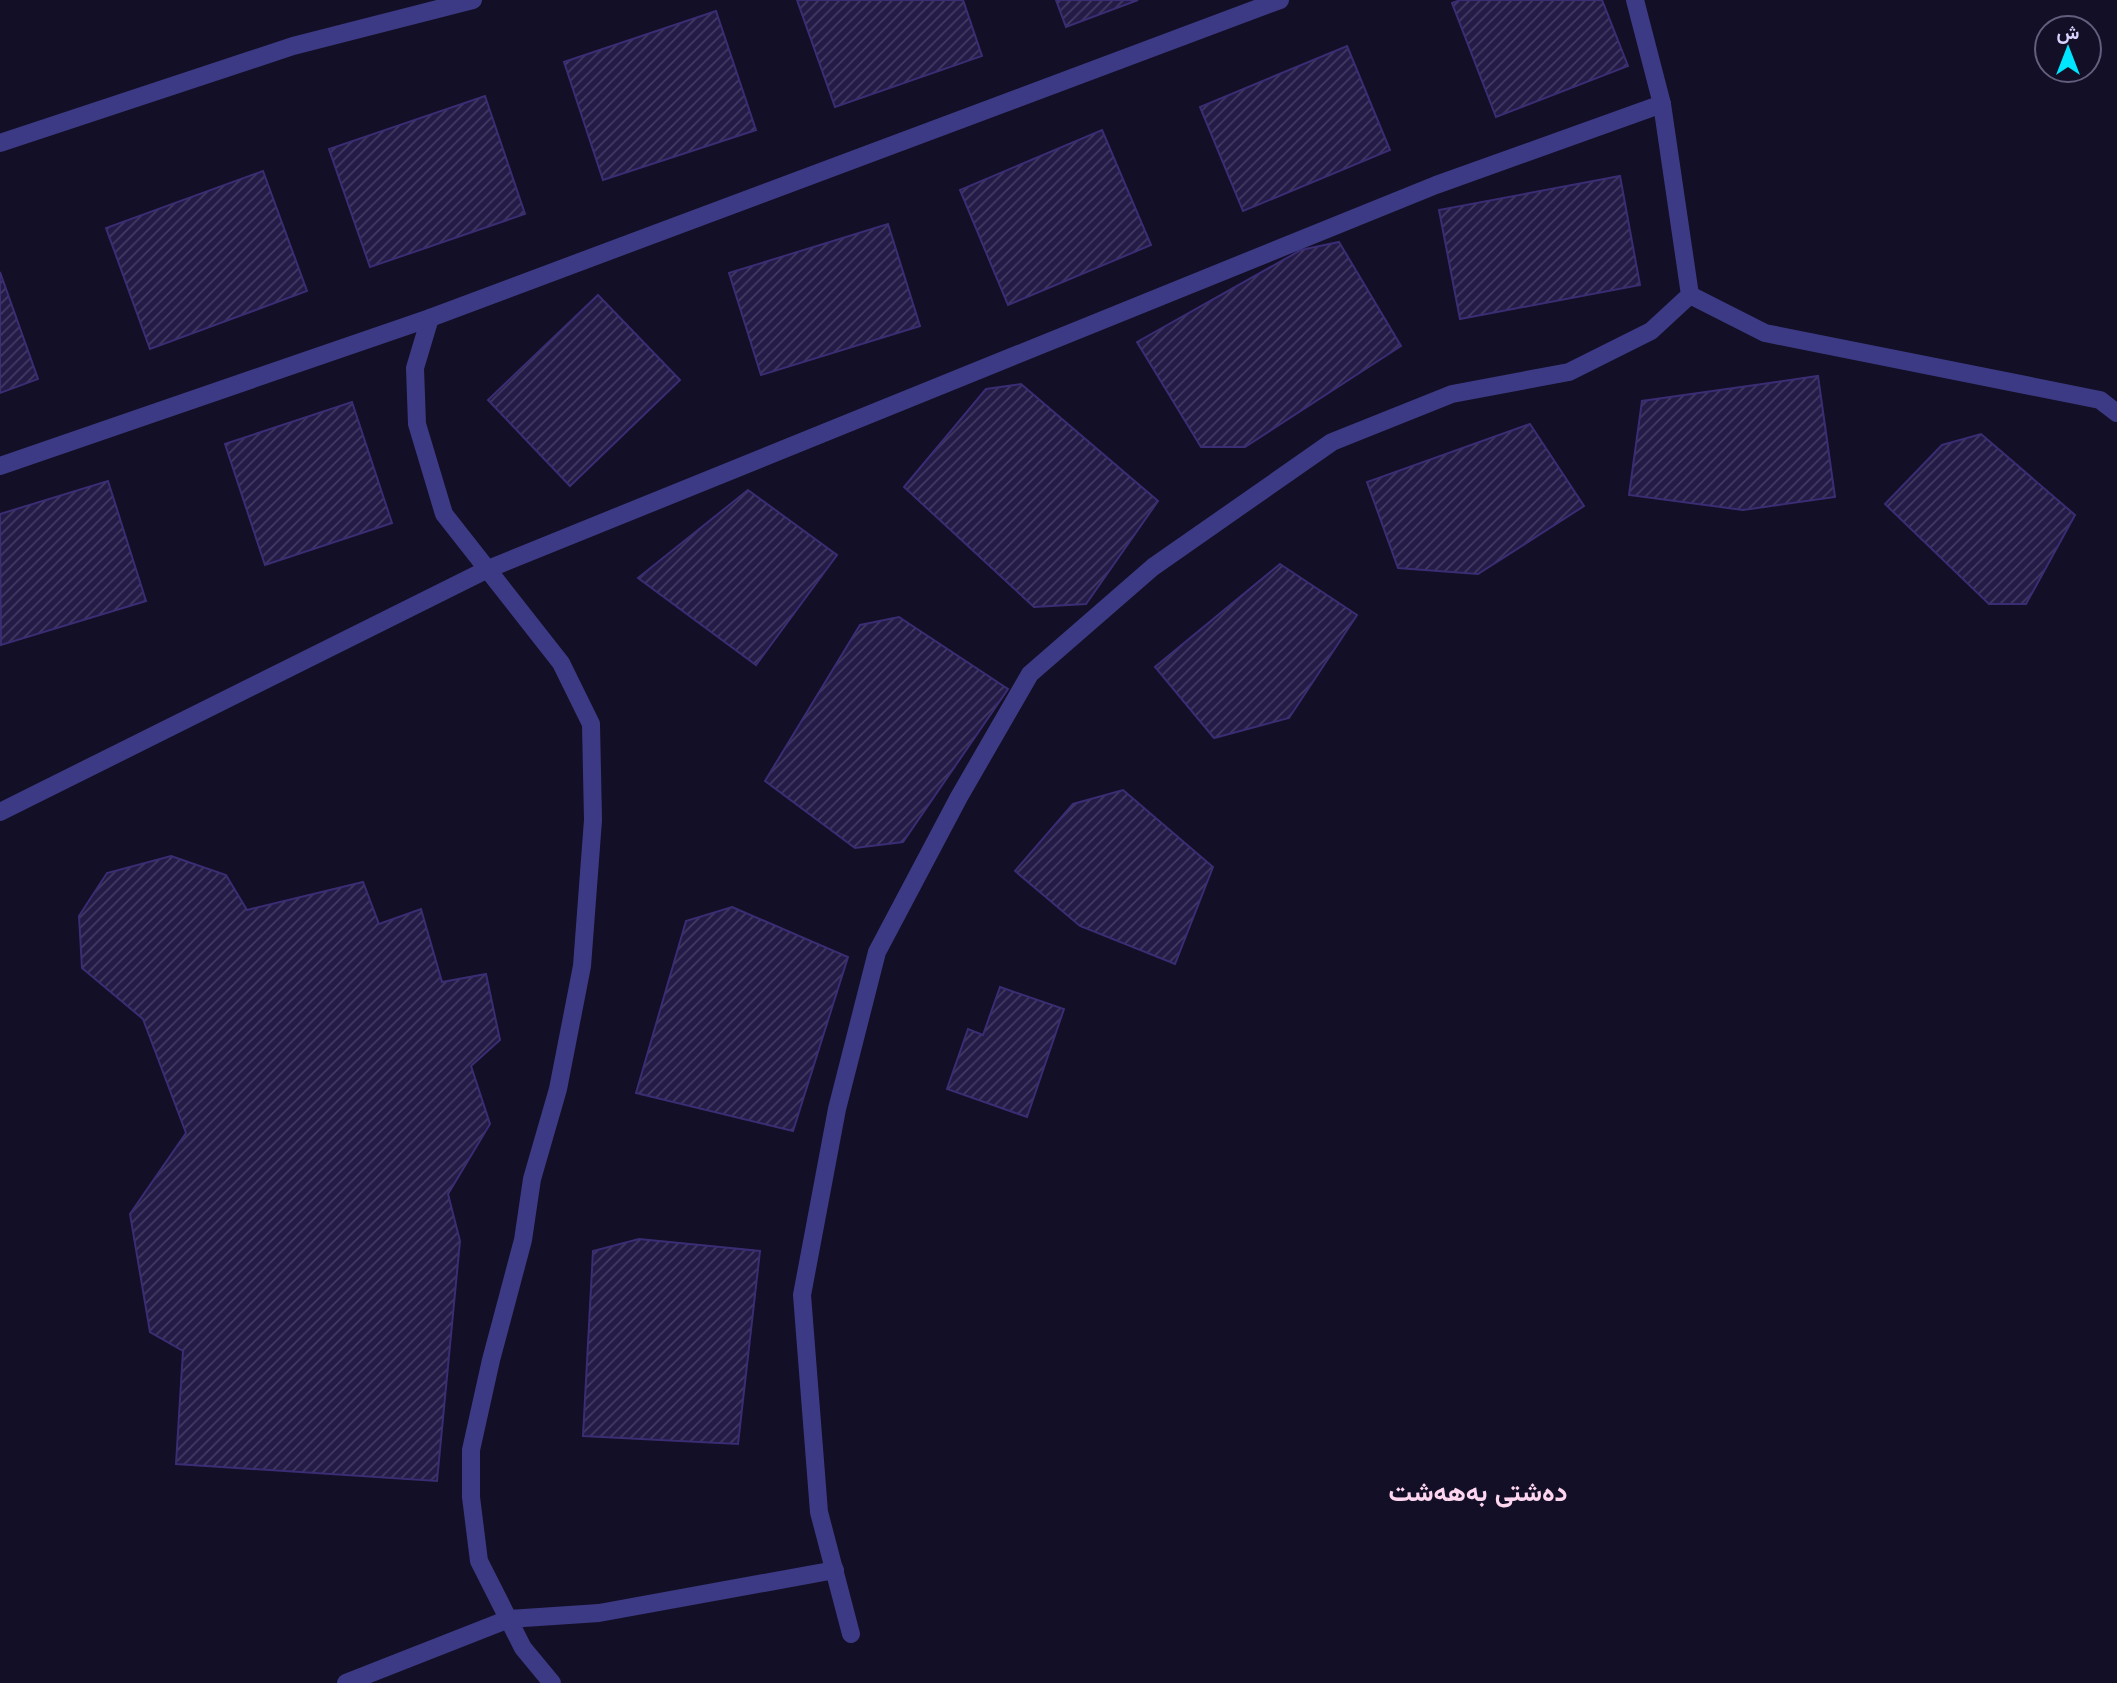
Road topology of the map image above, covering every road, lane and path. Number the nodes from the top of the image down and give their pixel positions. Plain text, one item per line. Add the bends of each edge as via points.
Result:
1 (472, 0) edge
2 (1280, 0) edge
3 (1635, 0) edge
4 (1662, 104) junction
5 (0, 144) edge
6 (1690, 295) junction
7 (430, 318) junction
8 (2117, 413) edge
9 (0, 466) edge
10 (488, 569) junction
11 (0, 812) edge
12 (835, 1570) junction
13 (509, 1619) junction
14 (851, 1634) dead end
15 (345, 1683) edge
16 (552, 1683) edge

1 - 5 street via 293,46
2 - 7 street
3 - 4 street
4 - 6 street
4 - 10 street via 1436,184
6 - 8 street via 1765,333 2100,400
6 - 12 street via 1651,331 1569,372 1452,394 1332,442 1153,567 1030,674 877,952 837,1109 802,1295 819,1512
7 - 9 street
7 - 10 street via 415,368 418,424 444,514
10 - 11 street
10 - 13 street via 561,663 591,724 593,820 582,967 558,1089 532,1179 523,1240 471,1450 479,1561
12 - 13 street via 600,1614
12 - 14 street
13 - 15 street
13 - 16 street via 523,1648

